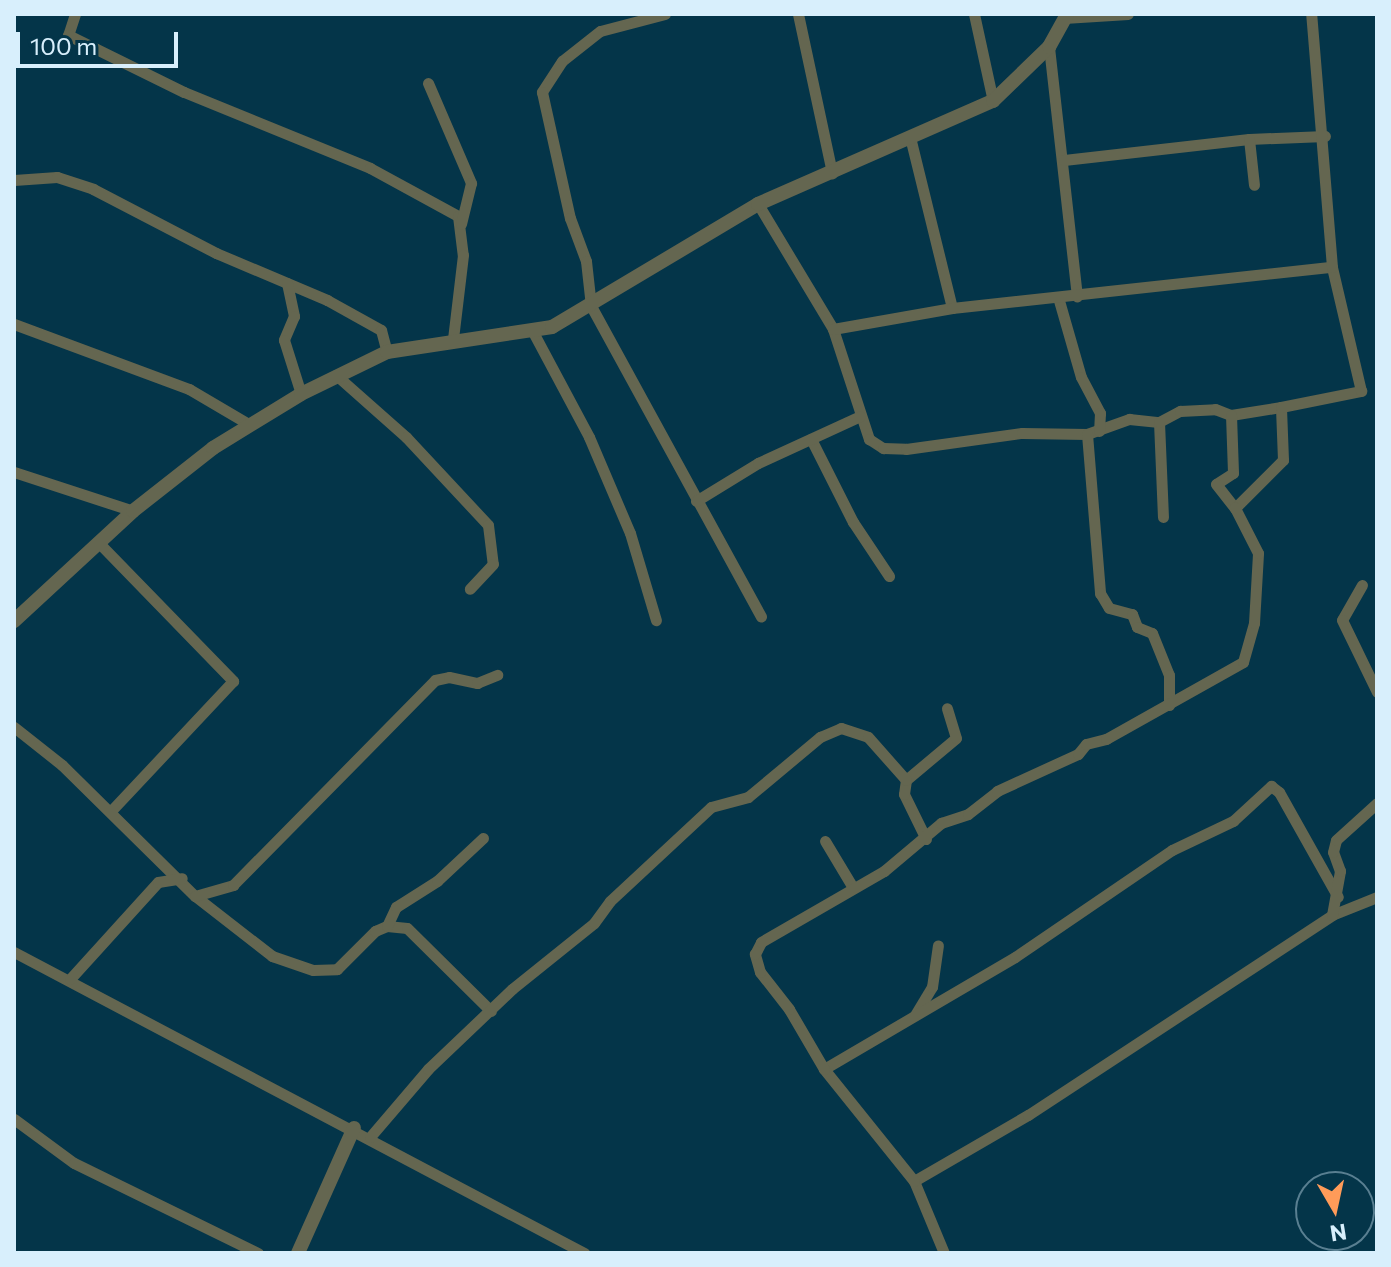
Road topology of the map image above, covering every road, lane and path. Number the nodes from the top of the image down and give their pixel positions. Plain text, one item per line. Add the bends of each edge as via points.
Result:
1 (75, 14) edge
2 (665, 14) edge
3 (974, 14) edge
4 (1128, 14) edge
5 (1311, 14) edge
6 (803, 15) edge
7 (1065, 16) edge
8 (1049, 47) junction
9 (428, 83) dead end
10 (993, 101) junction
11 (1325, 136) junction
12 (1249, 139) junction
13 (911, 141) junction
14 (1064, 160) junction
15 (832, 173) junction
16 (14, 180) edge
17 (1254, 185) dead end
18 (758, 204) junction
19 (461, 224) junction
20 (1332, 267) junction
21 (287, 283) junction
22 (1077, 296) junction
23 (1058, 297) junction
24 (591, 306) junction
25 (952, 308) junction
26 (14, 324) edge
27 (833, 329) junction
28 (533, 332) junction
29 (453, 339) junction
30 (387, 352) junction
31 (336, 375) junction
32 (301, 394) junction
33 (1281, 407) junction
34 (1231, 415) junction
35 (860, 416) junction
36 (1159, 422) junction
37 (250, 425) junction
38 (1093, 433) junction
39 (811, 439) junction
40 (14, 472) edge
41 (696, 501) junction
42 (1235, 508) junction
43 (133, 511) junction
44 (1163, 517) dead end
45 (98, 542) junction
46 (889, 576) dead end
47 (1362, 585) dead end
48 (470, 589) dead end
49 (761, 616) dead end
50 (656, 620) dead end
51 (14, 621) edge
52 (497, 675) dead end
53 (1377, 692) edge
54 (1169, 705) junction
55 (947, 708) dead end
56 (14, 727) edge
57 (906, 780) junction
58 (1377, 803) edge
59 (111, 811) junction
60 (483, 838) dead end
61 (926, 839) junction
62 (825, 841) dead end
63 (160, 856) junction
64 (182, 878) junction
65 (158, 882) junction
66 (852, 886) junction
67 (226, 890) junction
68 (195, 896) junction
69 (1338, 897) junction
70 (1377, 897) edge
71 (211, 909) junction
72 (1332, 915) junction
73 (387, 926) junction
74 (938, 945) dead end
75 (14, 952) edge
76 (70, 979) junction
77 (491, 1011) junction
78 (914, 1017) junction
79 (824, 1069) junction
80 (14, 1119) edge
81 (354, 1128) junction
82 (370, 1137) junction
83 (914, 1181) junction
84 (258, 1253) edge
85 (298, 1253) edge
86 (584, 1253) edge
87 (944, 1253) edge

1 - 19 street via 68,35 212,105 370,168 445,208
2 - 24 street via 600,31 562,61 542,92 570,218 586,261
3 - 10 street
4 - 7 street
5 - 11 street
6 - 15 street
7 - 8 street
8 - 10 street
8 - 14 street
9 - 19 street via 471,183
10 - 13 street
11 - 12 street
11 - 20 street
12 - 14 street
12 - 17 street
13 - 15 street
13 - 25 street
14 - 22 street
15 - 18 street
16 - 21 street via 70,180
18 - 24 street
18 - 27 street
19 - 29 street
20 - 22 street
20 - 33 street via 1361,391
21 - 30 street via 381,330
21 - 32 street via 294,316 284,340
22 - 23 street
23 - 25 street
23 - 38 street via 1081,377 1100,413
24 - 28 street
24 - 41 street
25 - 27 street
26 - 37 street via 189,389
27 - 35 street
28 - 29 street
28 - 50 street via 589,437 630,533
29 - 30 street
30 - 31 street
31 - 32 street
31 - 48 street via 406,437 488,525 493,564
32 - 37 street
33 - 34 street
33 - 42 street via 1283,460
34 - 36 street via 1215,409 1180,411
34 - 42 street via 1233,473 1216,484
35 - 38 street via 869,439 883,448 1057,430
35 - 39 street
36 - 38 street via 1129,419
36 - 44 street
37 - 43 street
38 - 54 street via 1100,593 1109,608 1132,614 1137,627 1152,633 1169,675
39 - 41 street
39 - 46 street via 853,522
40 - 43 street
41 - 49 street
42 - 54 street via 1258,553 1254,623 1243,662
43 - 45 street
45 - 51 street
45 - 59 street via 233,681
47 - 53 street via 1342,620
52 - 67 street via 477,683 435,680
54 - 61 street via 997,791 968,814 941,823
55 - 57 street via 956,738
56 - 59 street
57 - 61 street via 904,794
57 - 77 street via 868,737 851,728 830,731 748,797 711,807 610,901 594,923
58 - 69 street via 1336,840
59 - 63 street
60 - 73 street via 437,881 396,907
61 - 66 street via 884,871
62 - 66 street
63 - 64 street
63 - 65 street
64 - 65 street
64 - 68 street
65 - 76 street
66 - 79 street via 761,942 755,954 760,972
67 - 68 street
67 - 71 street
68 - 71 street
69 - 72 street
69 - 78 street via 1271,786 1233,821 1172,850 1015,957
70 - 72 street
71 - 73 street via 272,956 313,970 337,969 362,941
72 - 83 street via 1028,1115
73 - 77 street via 417,935
74 - 78 street via 932,987
75 - 76 street
76 - 81 street
77 - 82 street via 428,1069
78 - 79 street
79 - 83 street
80 - 84 street via 74,1163
81 - 82 street
81 - 85 street
82 - 86 street
83 - 87 street

